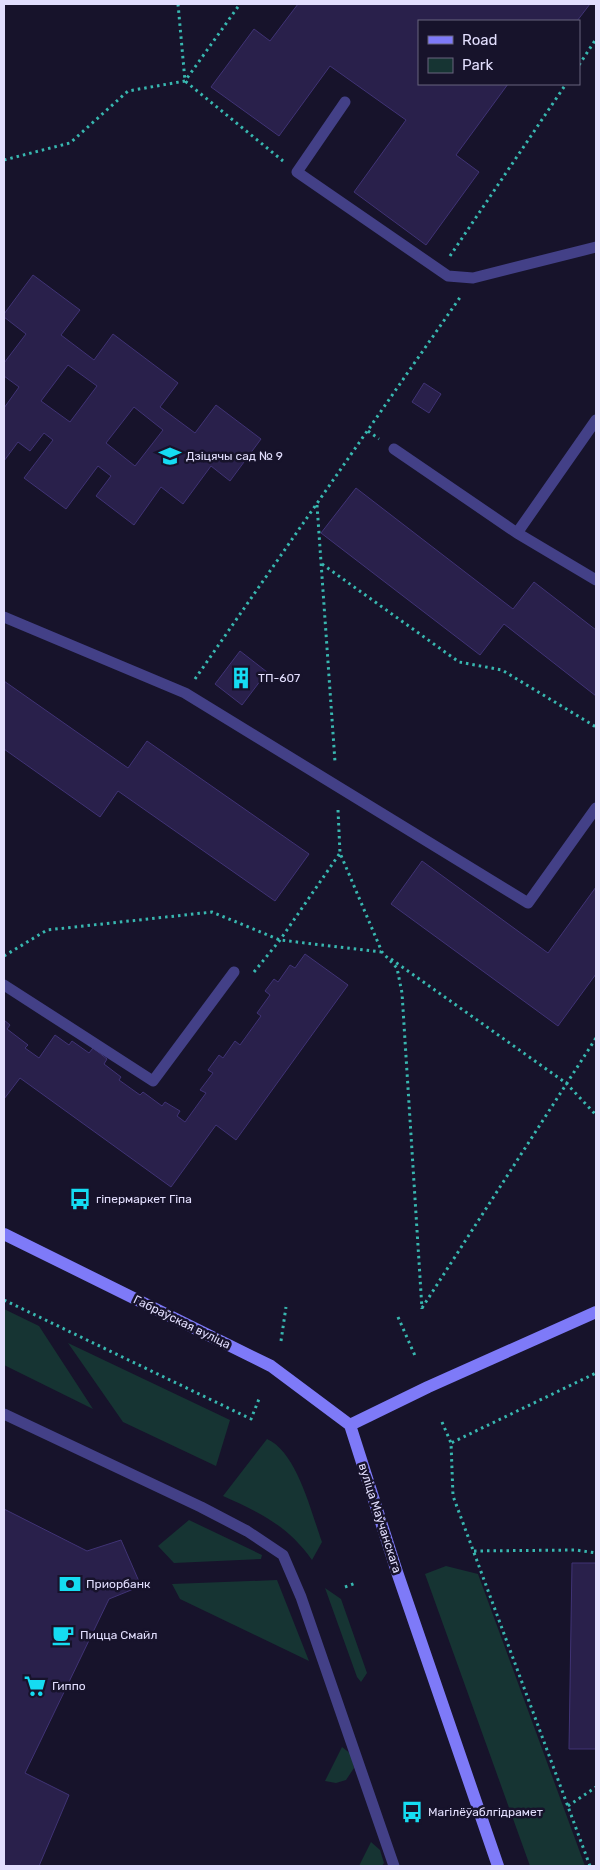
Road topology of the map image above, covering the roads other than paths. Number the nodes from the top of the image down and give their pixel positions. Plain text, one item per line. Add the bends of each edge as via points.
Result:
1 (345, 102) dead end
2 (596, 247) edge
3 (596, 420) edge
4 (394, 449) dead end
5 (517, 533) junction
6 (596, 580) edge
7 (4, 617) edge
8 (596, 808) edge
9 (234, 972) road end
10 (4, 985) edge
11 (4, 1234) edge
12 (596, 1312) edge
13 (4, 1414) edge
14 (350, 1425) junction
15 (394, 1866) edge
16 (498, 1866) edge

1 - 2 lane via 297,172 448,276 473,278
3 - 5 lane
4 - 5 lane
5 - 6 lane
7 - 8 lane via 184,693 528,903
9 - 10 lane via 153,1081
11 - 14 main road, Габраўская вуліца via 271,1366
12 - 14 main road
13 - 15 lane via 201,1507 247,1531 283,1555
14 - 16 main road, вуліца Маўчанскага

